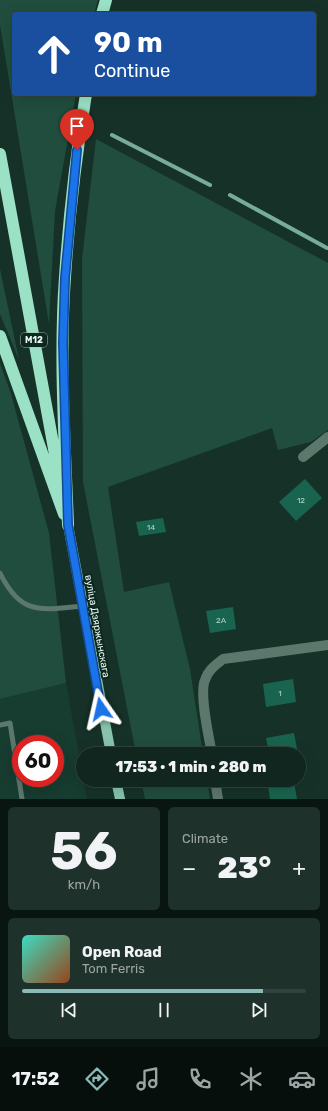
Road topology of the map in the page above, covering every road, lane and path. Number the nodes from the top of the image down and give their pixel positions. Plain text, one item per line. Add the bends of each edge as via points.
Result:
1 (106, 0) edge
2 (103, 12) edge
3 (86, 96) edge
4 (0, 154) edge
5 (0, 336) edge
6 (328, 437) edge
7 (303, 457) dead end
8 (68, 525) junction
9 (0, 573) edge
10 (82, 606) junction
11 (328, 645) edge
12 (0, 725) edge
13 (110, 747) edge
14 (211, 747) edge
15 (117, 787) edge
16 (216, 787) edge
17 (22, 799) edge
18 (120, 799) edge
19 (218, 799) edge

1 - 2 highway
3 - 8 highway, М12 via 75,164 65,278 63,343
4 - 8 highway, М12
5 - 8 highway, М12
6 - 7 street
8 - 10 main road, вуліца Дзяржынскага / М12
9 - 10 lane via 16,599 30,606 44,610
10 - 13 main road, вуліца Дзяржынскага / М12
11 - 14 street via 223,659 208,673 204,681 203,692
12 - 17 lane via 10,723
15 - 18 main road
16 - 19 street

